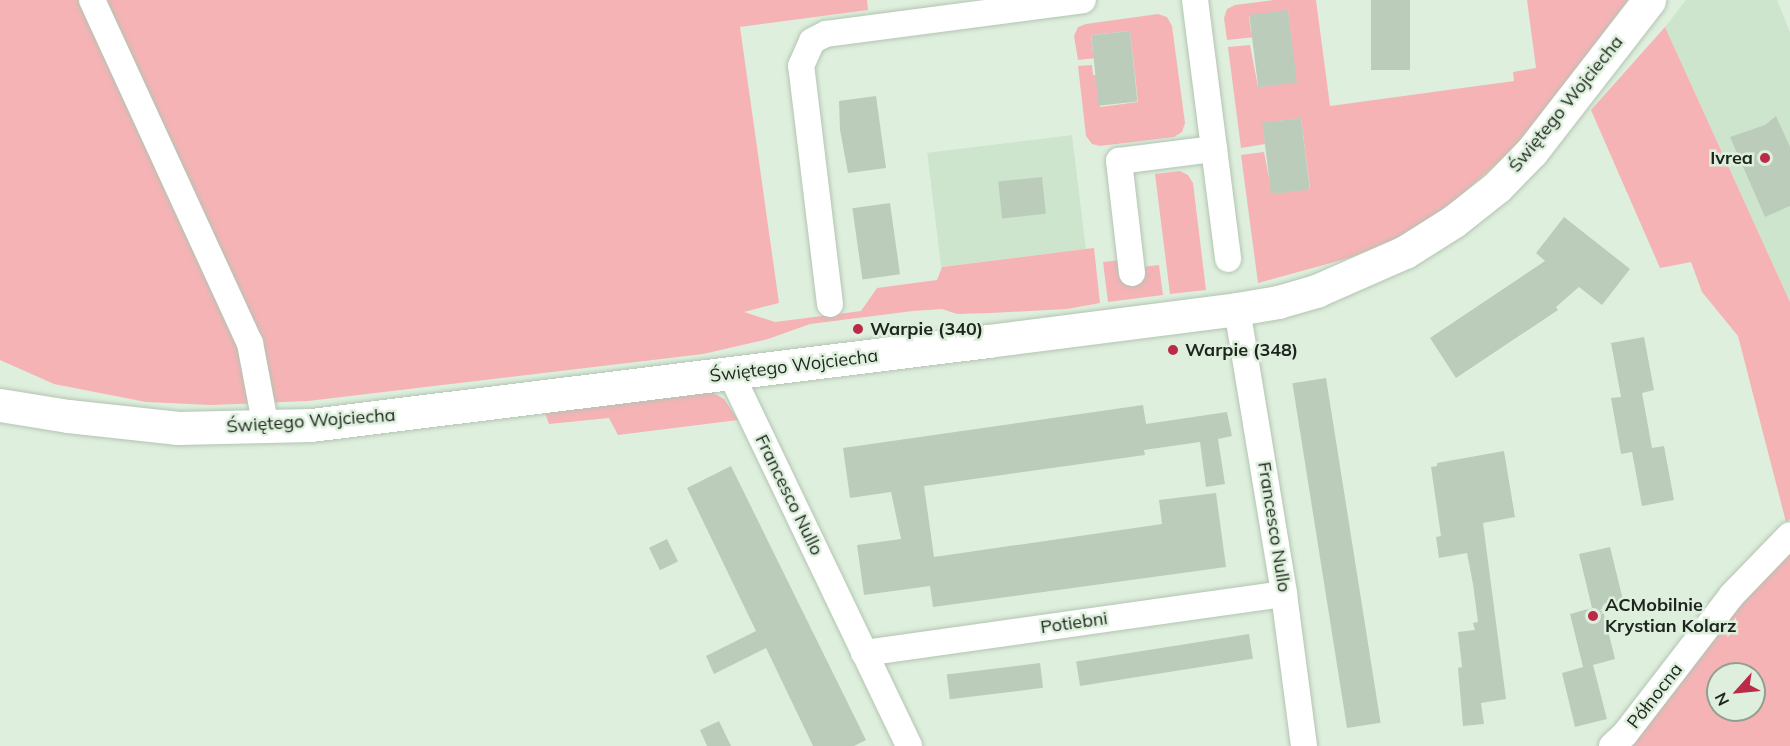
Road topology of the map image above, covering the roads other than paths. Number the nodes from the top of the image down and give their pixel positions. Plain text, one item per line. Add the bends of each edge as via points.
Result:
1 (92, 0) edge
2 (1083, 0) edge
3 (1195, 0) edge
4 (1649, 0) edge
5 (1214, 149) junction
6 (1228, 259) dead end
7 (1132, 273) dead end
8 (830, 304) dead end
9 (1237, 309) junction
10 (730, 374) junction
11 (0, 405) edge
12 (266, 428) junction
13 (1790, 535) edge
14 (1284, 594) junction
15 (864, 653) junction
16 (909, 746) edge
17 (1304, 746) edge
18 (1612, 746) edge

1 - 12 street via 250,343
2 - 8 street via 826,34 812,40 801,66
3 - 5 street
4 - 9 street, Świętego Wojciecha via 1532,152 1497,187 1454,221 1405,252 1361,273 1316,291
5 - 6 street
5 - 7 street via 1119,161
9 - 10 street, Świętego Wojciecha
9 - 14 street, Francesco Nullo
10 - 12 street, Świętego Wojciecha via 370,419
10 - 15 street, Francesco Nullo
11 - 12 street, Świętego Wojciecha via 178,428
13 - 18 street, Północna via 1732,595
14 - 15 street, Potiebni
14 - 17 street, Francesco Nullo
15 - 16 street, Francesco Nullo

